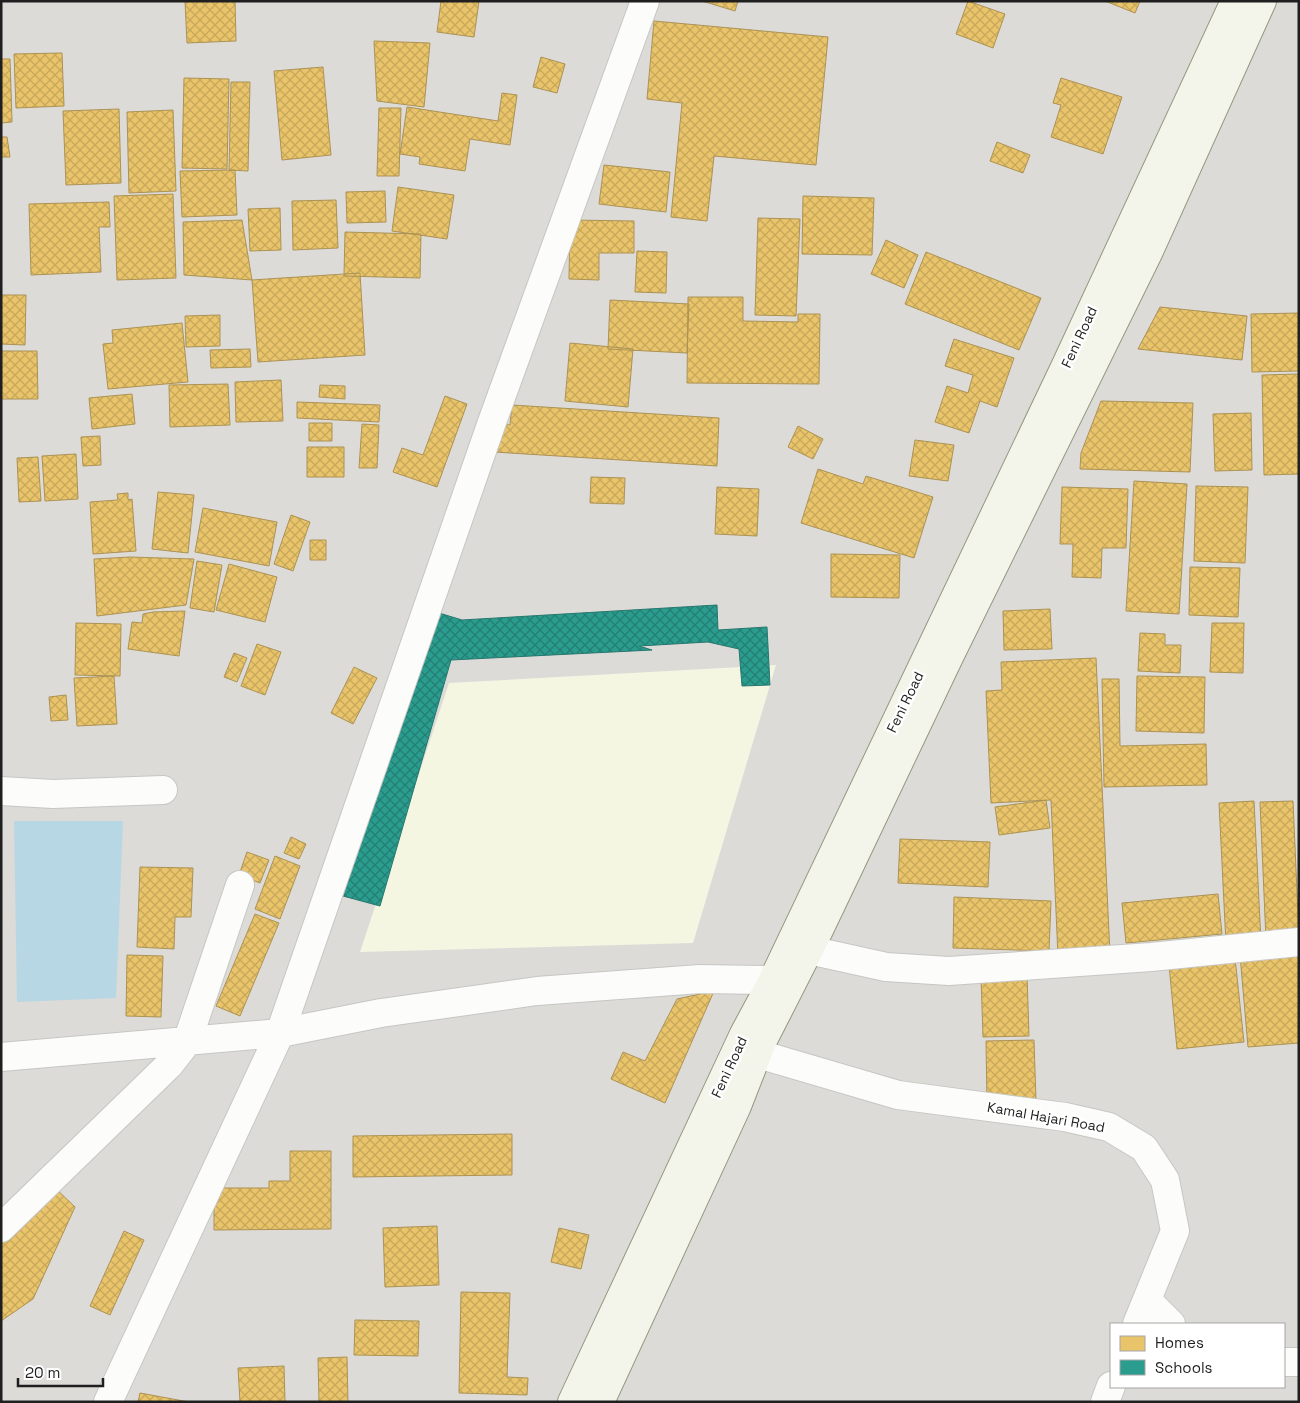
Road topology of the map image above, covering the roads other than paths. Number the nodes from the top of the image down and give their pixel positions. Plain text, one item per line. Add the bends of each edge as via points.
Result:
1 (645, 1) edge
2 (1235, 1) edge
3 (1262, 1) edge
4 (163, 790) dead end
5 (1, 791) edge
6 (240, 885) dead end
7 (1299, 942) edge
8 (809, 950) junction
9 (773, 980) junction
10 (280, 1033) junction
11 (187, 1042) junction
12 (758, 1054) junction
13 (1, 1057) edge
14 (1, 1228) edge
15 (1142, 1312) edge
16 (1169, 1323) edge
17 (1285, 1362) edge
18 (1299, 1362) edge
19 (1110, 1388) edge
20 (108, 1402) edge
21 (572, 1402) edge
22 (600, 1402) edge
23 (1105, 1402) edge

1 - 10 street via 495,413
2 - 9 main road, Feni Road via 1075,347
3 - 8 main road via 1149,251
4 - 5 street via 53,794
6 - 11 street
7 - 8 street via 1151,957 949,971 886,967
8 - 12 main road
9 - 10 street via 700,979 537,991 380,1013
9 - 21 main road, Feni Road via 740,1043
10 - 11 street
10 - 20 street
11 - 13 street
11 - 14 street via 169,1065
12 - 15 street, Kamal Hajari Road via 898,1095 1064,1117 1109,1127 1144,1148 1165,1180 1175,1231
12 - 22 main road
15 - 16 street
17 - 18 street
19 - 23 street

